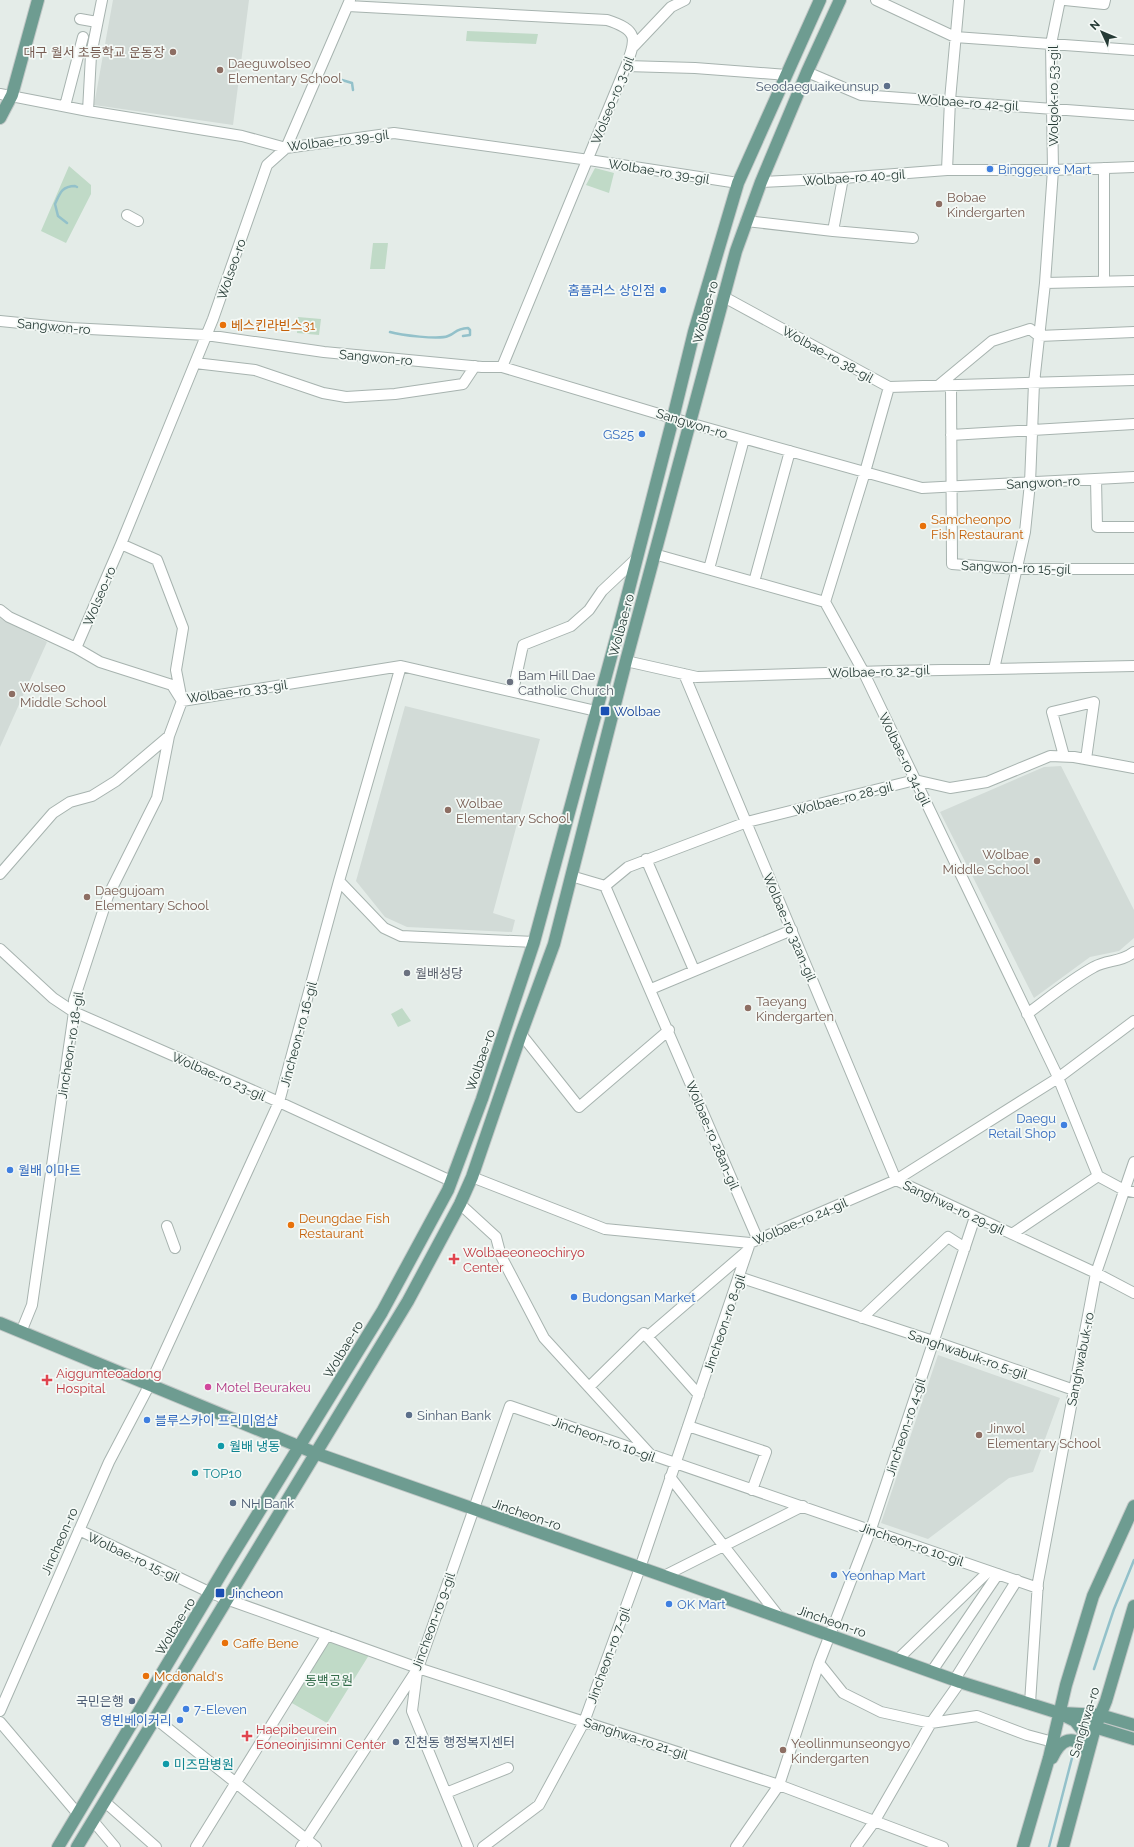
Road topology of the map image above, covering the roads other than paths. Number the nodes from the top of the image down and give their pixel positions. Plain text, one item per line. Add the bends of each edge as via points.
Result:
1 (38, 0) edge
2 (102, 0) edge
3 (685, 0) edge
4 (820, 0) edge
5 (840, 0) edge
6 (876, 0) edge
7 (959, 0) edge
8 (1060, 0) edge
9 (1065, 0) edge
10 (1105, 0) edge
11 (349, 3) edge
12 (80, 20) dead end
13 (97, 22) junction
14 (83, 36) dead end
15 (956, 37) junction
16 (1052, 44) junction
17 (634, 46) junction
18 (1134, 50) edge
19 (626, 66) junction
20 (807, 72) junction
21 (787, 75) junction
22 (6, 94) edge
23 (950, 100) junction
24 (66, 106) junction
25 (1052, 108) junction
26 (88, 111) junction
27 (1134, 115) edge
28 (0, 118) edge
29 (286, 148) junction
30 (589, 160) junction
31 (1134, 167) edge
32 (1104, 168) junction
33 (947, 170) junction
34 (1053, 170) junction
35 (843, 178) junction
36 (761, 182) junction
37 (738, 183) junction
38 (127, 215) dead end
39 (138, 221) dead end
40 (746, 221) junction
41 (833, 231) junction
42 (913, 238) dead end
43 (1104, 281) junction
44 (1134, 281) edge
45 (1045, 283) junction
46 (724, 297) junction
47 (0, 321) edge
48 (1134, 332) edge
49 (206, 335) junction
50 (1039, 336) junction
51 (195, 363) junction
52 (475, 366) junction
53 (502, 367) junction
54 (1134, 380) edge
55 (1034, 383) junction
56 (939, 385) junction
57 (951, 385) junction
58 (889, 387) junction
59 (674, 418) junction
60 (690, 423) junction
61 (1134, 424) edge
62 (1032, 430) junction
63 (951, 435) junction
64 (744, 439) junction
65 (790, 452) junction
66 (865, 472) junction
67 (1134, 477) edge
68 (1096, 479) junction
69 (1030, 483) junction
70 (951, 487) junction
71 (1134, 527) edge
72 (121, 544) junction
73 (654, 554) junction
74 (637, 558) junction
75 (709, 569) junction
76 (1017, 569) junction
77 (1134, 569) edge
78 (754, 582) junction
79 (825, 602) junction
80 (0, 610) edge
81 (76, 648) junction
82 (626, 661) junction
83 (401, 666) junction
84 (1134, 666) edge
85 (994, 668) junction
86 (863, 672) junction
87 (684, 674) junction
88 (513, 691) junction
89 (182, 701) junction
90 (596, 711) junction
91 (169, 736) junction
92 (1064, 756) junction
93 (1086, 759) junction
94 (1134, 768) edge
95 (915, 780) junction
96 (747, 822) junction
97 (646, 859) junction
98 (0, 874) edge
99 (571, 876) junction
100 (339, 881) junction
101 (605, 886) junction
102 (792, 930) junction
103 (534, 942) junction
104 (0, 949) edge
105 (1134, 952) edge
106 (694, 970) junction
107 (651, 989) junction
108 (74, 1012) junction
109 (1028, 1014) junction
110 (1134, 1021) edge
111 (669, 1030) junction
112 (520, 1034) junction
113 (1058, 1078) junction
114 (279, 1102) junction
115 (1134, 1162) edge
116 (1098, 1176) junction
117 (472, 1177) junction
118 (896, 1180) junction
119 (452, 1181) junction
120 (1129, 1191) edge
121 (460, 1204) junction
122 (975, 1217) junction
123 (167, 1226) dead end
124 (1012, 1234) junction
125 (752, 1244) junction
126 (175, 1248) dead end
127 (965, 1248) junction
128 (1096, 1273) junction
129 (739, 1277) junction
130 (1134, 1293) edge
131 (862, 1318) junction
132 (0, 1323) edge
133 (21, 1332) junction
134 (646, 1335) junction
135 (933, 1341) junction
136 (150, 1384) junction
137 (589, 1387) junction
138 (1074, 1390) junction
139 (699, 1395) junction
140 (688, 1426) junction
141 (299, 1447) junction
142 (315, 1453) junction
143 (651, 1456) junction
144 (675, 1464) junction
145 (670, 1476) junction
146 (752, 1490) junction
147 (803, 1506) junction
148 (1134, 1506) edge
149 (473, 1510) junction
150 (871, 1529) junction
151 (79, 1530) junction
152 (723, 1547) junction
153 (640, 1568) junction
154 (994, 1572) junction
155 (664, 1576) junction
156 (1017, 1580) junction
157 (1038, 1588) junction
158 (211, 1593) junction
159 (229, 1600) junction
160 (1134, 1606) edge
161 (780, 1618) junction
162 (327, 1635) junction
163 (829, 1635) junction
164 (898, 1659) junction
165 (818, 1663) junction
166 (418, 1668) junction
167 (932, 1671) junction
168 (958, 1681) junction
169 (1030, 1703) junction
170 (0, 1710) edge
171 (1059, 1713) junction
172 (1100, 1715) junction
173 (156, 1719) junction
174 (1075, 1721) junction
175 (0, 1722) edge
176 (584, 1722) junction
177 (931, 1724) junction
178 (1134, 1725) edge
179 (1095, 1728) junction
180 (1134, 1739) edge
181 (1052, 1742) junction
182 (1088, 1753) junction
183 (508, 1768) dead end
184 (1045, 1772) junction
185 (237, 1783) junction
186 (779, 1785) junction
187 (446, 1793) junction
188 (105, 1802) junction
189 (78, 1814) junction
190 (94, 1822) junction
191 (874, 1822) junction
192 (304, 1843) edge
193 (58, 1847) edge
194 (78, 1847) edge
195 (114, 1847) edge
196 (156, 1847) edge
197 (196, 1847) edge
198 (316, 1847) edge
199 (468, 1847) edge
200 (483, 1847) edge
201 (736, 1847) edge
202 (856, 1847) edge
203 (942, 1847) edge
204 (1023, 1847) edge
205 (1063, 1847) edge

1 - 22 main road
2 - 13 street
3 - 17 street via 671,8
4 - 21 main road, Wolbae-ro
5 - 20 main road, Wolbae-ro
6 - 15 street
7 - 15 street
8 - 16 street, Wolgok-ro 53-gil
9 - 10 street via 1104,4
11 - 17 street, Wolseo-ro 3-gil via 607,20 624,25 632,35
11 - 29 street, Wolseo-ro
12 - 13 street
13 - 26 street via 91,55
14 - 24 street
15 - 16 street
15 - 23 street
16 - 18 street
16 - 25 street, Wolgok-ro 53-gil
17 - 19 street, Wolseo-ro 3-gil
19 - 21 street
19 - 30 street, Wolseo-ro 3-gil
20 - 23 street, Wolbae-ro 42-gil via 860,95
20 - 36 main road, Wolbae-ro
21 - 37 main road, Wolbae-ro
22 - 24 street, Wolbae-ro 39-gil
22 - 28 main road
23 - 25 street, Wolbae-ro 42-gil
23 - 33 street
24 - 26 street, Wolbae-ro 39-gil
25 - 27 street, Wolbae-ro 42-gil
25 - 34 street, Wolgok-ro 53-gil
26 - 29 street, Wolbae-ro 39-gil via 242,136
29 - 30 street, Wolbae-ro 39-gil via 394,133
29 - 49 street, Wolseo-ro via 267,165
30 - 37 street, Wolbae-ro 39-gil
30 - 53 street, Wolseo-ro 3-gil
31 - 32 street, Wolbae-ro 40-gil
32 - 34 street, Wolbae-ro 40-gil
32 - 43 street
33 - 34 street, Wolbae-ro 40-gil
33 - 35 street, Wolbae-ro 40-gil
34 - 45 street, Wolgok-ro 53-gil
35 - 36 street, Wolbae-ro 40-gil
35 - 41 street
36 - 40 main road, Wolbae-ro
37 - 59 main road, Wolbae-ro via 698,317
38 - 39 street
40 - 41 street
40 - 46 main road, Wolbae-ro
41 - 42 street
43 - 44 street
43 - 45 street
45 - 50 street, Wolgok-ro 53-gil
46 - 58 street, Wolbae-ro 38-gil
46 - 60 main road, Wolbae-ro
47 - 49 street, Sangwon-ro via 70,328
48 - 50 street
49 - 51 street, Wolseo-ro
49 - 52 street, Sangwon-ro via 324,352
50 - 55 street, Wolgok-ro 53-gil
50 - 56 street via 1030,329 992,341
51 - 52 street via 255,370 323,393 346,397 395,394 463,384
51 - 72 street, Wolseo-ro
52 - 53 street, Sangwon-ro
53 - 59 street, Sangwon-ro
54 - 55 street
55 - 57 street, Wolbae-ro 38-gil
55 - 62 street, Wolgok-ro 53-gil
56 - 57 street, Wolbae-ro 38-gil
56 - 58 street, Wolbae-ro 38-gil
57 - 63 street
58 - 66 street
59 - 60 street, Sangwon-ro
59 - 74 main road, Wolbae-ro
60 - 64 street, Sangwon-ro
60 - 73 main road, Wolbae-ro
61 - 62 street
62 - 63 street
62 - 69 street, Wolgok-ro 53-gil
63 - 70 street
64 - 65 street, Sangwon-ro
64 - 75 street, Sangwon-ro
65 - 66 street, Sangwon-ro
65 - 78 street
66 - 70 street, Sangwon-ro via 922,488
66 - 79 street
67 - 68 street, Sangwon-ro
68 - 69 street, Sangwon-ro
68 - 71 street via 1097,527
69 - 70 street, Sangwon-ro
69 - 76 street, Wolgok-ro 53-gil via 1025,532
70 - 76 street, Sangwon-ro 15-gil via 952,564
72 - 81 street, Wolseo-ro
72 - 89 street via 157,560 183,628 176,670
73 - 75 street
73 - 82 main road, Wolbae-ro
74 - 88 street via 602,591 589,610 571,626 523,645
74 - 90 main road, Wolbae-ro
75 - 78 street
76 - 77 street, Sangwon-ro 15-gil
76 - 85 street, Wolgok-ro 53-gil
78 - 79 street
79 - 86 street, Wolbae-ro 34-gil
80 - 81 street, Wolbae-ro 33-gil
81 - 89 street, Wolbae-ro 33-gil via 100,662 172,684
82 - 87 street, Wolbae-ro 32-gil
82 - 99 main road, Wolbae-ro
83 - 88 street
83 - 89 street, Wolbae-ro 33-gil
83 - 100 street, Jincheon-ro 16-gil
84 - 85 street, Wolbae-ro 32-gil
85 - 86 street, Wolbae-ro 32-gil
86 - 87 street, Wolbae-ro 32-gil via 697,677
86 - 95 street, Wolbae-ro 34-gil
87 - 96 street, Wolbae-ro 32an-gil
88 - 90 street
89 - 91 street, Jincheon-ro 18-gil
90 - 103 main road, Wolbae-ro
91 - 98 street via 116,781 92,796 70,802 53,813
91 - 108 street, Jincheon-ro 18-gil via 157,798 108,896 74,1000
92 - 93 street, Wolbae-ro 28-gil
92 - 93 street via 1052,712 1094,702
92 - 95 street, Wolbae-ro 28-gil via 1050,756 987,782 950,788
93 - 94 street, Wolbae-ro 28-gil
95 - 96 street, Wolbae-ro 28-gil
95 - 109 street, Wolbae-ro 34-gil
96 - 97 street, Wolbae-ro 28-gil
96 - 102 street, Wolbae-ro 32an-gil
97 - 101 street, Wolbae-ro 28-gil via 628,867
97 - 106 street
99 - 101 street
99 - 112 main road, Wolbae-ro via 554,944
100 - 103 street via 384,928 402,936
100 - 114 street, Jincheon-ro 16-gil
101 - 107 street, Wolbae-ro 28an-gil
102 - 106 street
102 - 118 street, Wolbae-ro 32an-gil
103 - 119 main road, Wolbae-ro
104 - 108 street, Wolbae-ro 23-gil via 54,998
105 - 109 street via 1125,958 1095,966 1055,992
106 - 107 street
107 - 111 street, Wolbae-ro 28an-gil
108 - 114 street, Wolbae-ro 23-gil
108 - 133 street, Jincheon-ro 18-gil via 32,1305
109 - 113 street, Wolbae-ro 34-gil
110 - 113 street, Wolbae-ro 24-gil
111 - 112 street via 579,1107
111 - 125 street, Wolbae-ro 28an-gil
112 - 117 main road, Wolbae-ro
113 - 116 street
113 - 118 street, Wolbae-ro 24-gil
114 - 119 street, Wolbae-ro 23-gil
114 - 136 street, Jincheon-ro 16-gil
115 - 120 street, Sanghwabuk-ro
116 - 120 street
116 - 124 street, Sanghwa-ro 29-gil
117 - 121 main road, Wolbae-ro
117 - 125 street, Wolbae-ro 24-gil via 605,1229
118 - 122 street, Sanghwa-ro 29-gil
118 - 125 street, Wolbae-ro 24-gil
119 - 141 main road, Wolbae-ro via 382,1312
120 - 128 street, Sanghwabuk-ro
121 - 137 street via 496,1237 501,1256 544,1338
121 - 142 main road, Wolbae-ro via 408,1301
122 - 124 street, Sanghwa-ro 29-gil
122 - 127 street, Jincheon-ro 4-gil
123 - 126 street
124 - 128 street, Sanghwa-ro 29-gil
125 - 129 street, Jincheon-ro 8-gil
125 - 134 street, Jincheon-ro 8-gil
127 - 131 street via 948,1237
127 - 135 street, Jincheon-ro 4-gil
128 - 130 street, Sanghwa-ro 29-gil
128 - 138 street, Sanghwabuk-ro
129 - 131 street, Sanghwabuk-ro 5-gil
129 - 139 street, Jincheon-ro 8-gil
131 - 135 street, Sanghwabuk-ro 5-gil
132 - 133 main road, Jincheon-ro
133 - 136 main road, Jincheon-ro
134 - 137 street
134 - 139 street, Jincheon-ro 8-gil
135 - 138 street, Sanghwabuk-ro 5-gil
135 - 150 street, Jincheon-ro 4-gil
136 - 141 main road, Jincheon-ro
136 - 151 street, Jincheon-ro via 109,1462
137 - 143 street
138 - 157 street, Sanghwabuk-ro
139 - 140 street, Jincheon-ro 8-gil
140 - 144 street, Jincheon-ro 8-gil
140 - 146 street via 766,1452
141 - 142 main road, Jincheon-ro
141 - 158 main road, Wolbae-ro
142 - 149 main road, Jincheon-ro
142 - 159 main road, Wolbae-ro
143 - 144 street, Jincheon-ro 10-gil
143 - 149 street, Jincheon-ro 10-gil via 510,1406
144 - 145 street, Jincheon-ro 8-gil
144 - 146 street, Jincheon-ro 10-gil
145 - 152 street
145 - 153 street, Jincheon-ro 8-gil
146 - 147 street, Jincheon-ro 10-gil
147 - 150 street, Jincheon-ro 10-gil
147 - 152 street
148 - 171 main road, Sanghwa-ro via 1093,1596
149 - 153 main road, Jincheon-ro
149 - 166 street, Jincheon-ro 9-gil
150 - 154 street, Jincheon-ro 10-gil
150 - 163 street, Jincheon-ro 4-gil
151 - 158 street, Wolbae-ro 15-gil
151 - 170 street, Jincheon-ro
152 - 155 street
152 - 161 street
153 - 155 main road, Jincheon-ro
153 - 176 street, Jincheon-ro 7-gil
154 - 156 street, Jincheon-ro 10-gil
154 - 164 street
154 - 167 street
155 - 161 main road, Jincheon-ro
156 - 157 street, Jincheon-ro 10-gil
156 - 168 street
157 - 169 street, Sanghwabuk-ro
158 - 159 street, Sanghwa-ro 21-gil
158 - 189 main road, Wolbae-ro
159 - 162 street, Sanghwa-ro 21-gil
159 - 173 main road, Wolbae-ro
160 - 172 main road, Sanghwa-ro
161 - 163 main road, Jincheon-ro
162 - 166 street, Sanghwa-ro 21-gil
162 - 185 street
163 - 164 main road, Jincheon-ro
163 - 165 street, Jincheon-ro 4-gil
164 - 167 main road, Jincheon-ro
165 - 177 street via 843,1693 881,1712
165 - 186 street, Jincheon-ro 4-gil
166 - 176 street, Sanghwa-ro 21-gil
166 - 187 street via 412,1711
166 - 192 street, Jincheon-ro 9-gil
167 - 168 main road, Jincheon-ro
168 - 169 main road, Jincheon-ro
168 - 177 street
169 - 171 main road, Jincheon-ro
171 - 172 main road
171 - 174 main road
171 - 181 main road, Sanghwa-ro
172 - 178 main road
172 - 179 main road, Sanghwa-ro
173 - 185 street
173 - 188 main road, Wolbae-ro
174 - 179 main road
174 - 182 main road via 1087,1736
175 - 189 street
176 - 186 street, Sanghwa-ro 21-gil
176 - 200 street, Jincheon-ro 7-gil via 539,1806
177 - 181 street, Sanghwa-ro via 977,1716
177 - 191 street
179 - 180 main road
179 - 182 main road, Sanghwa-ro
181 - 184 main road, Sanghwa-ro
182 - 184 main road via 1080,1743 1066,1740 1059,1745
182 - 205 main road, Sanghwa-ro
183 - 187 street
184 - 204 main road, Sanghwa-ro
185 - 192 street
185 - 197 street
186 - 191 street, Sanghwa-ro 21-gil
186 - 201 street, Jincheon-ro 4-gil
187 - 199 street
188 - 190 main road, Wolbae-ro
188 - 196 street
189 - 193 main road, Wolbae-ro
190 - 194 main road, Wolbae-ro
190 - 195 street
191 - 202 street
191 - 203 street, Sanghwa-ro 21-gil
192 - 198 street

